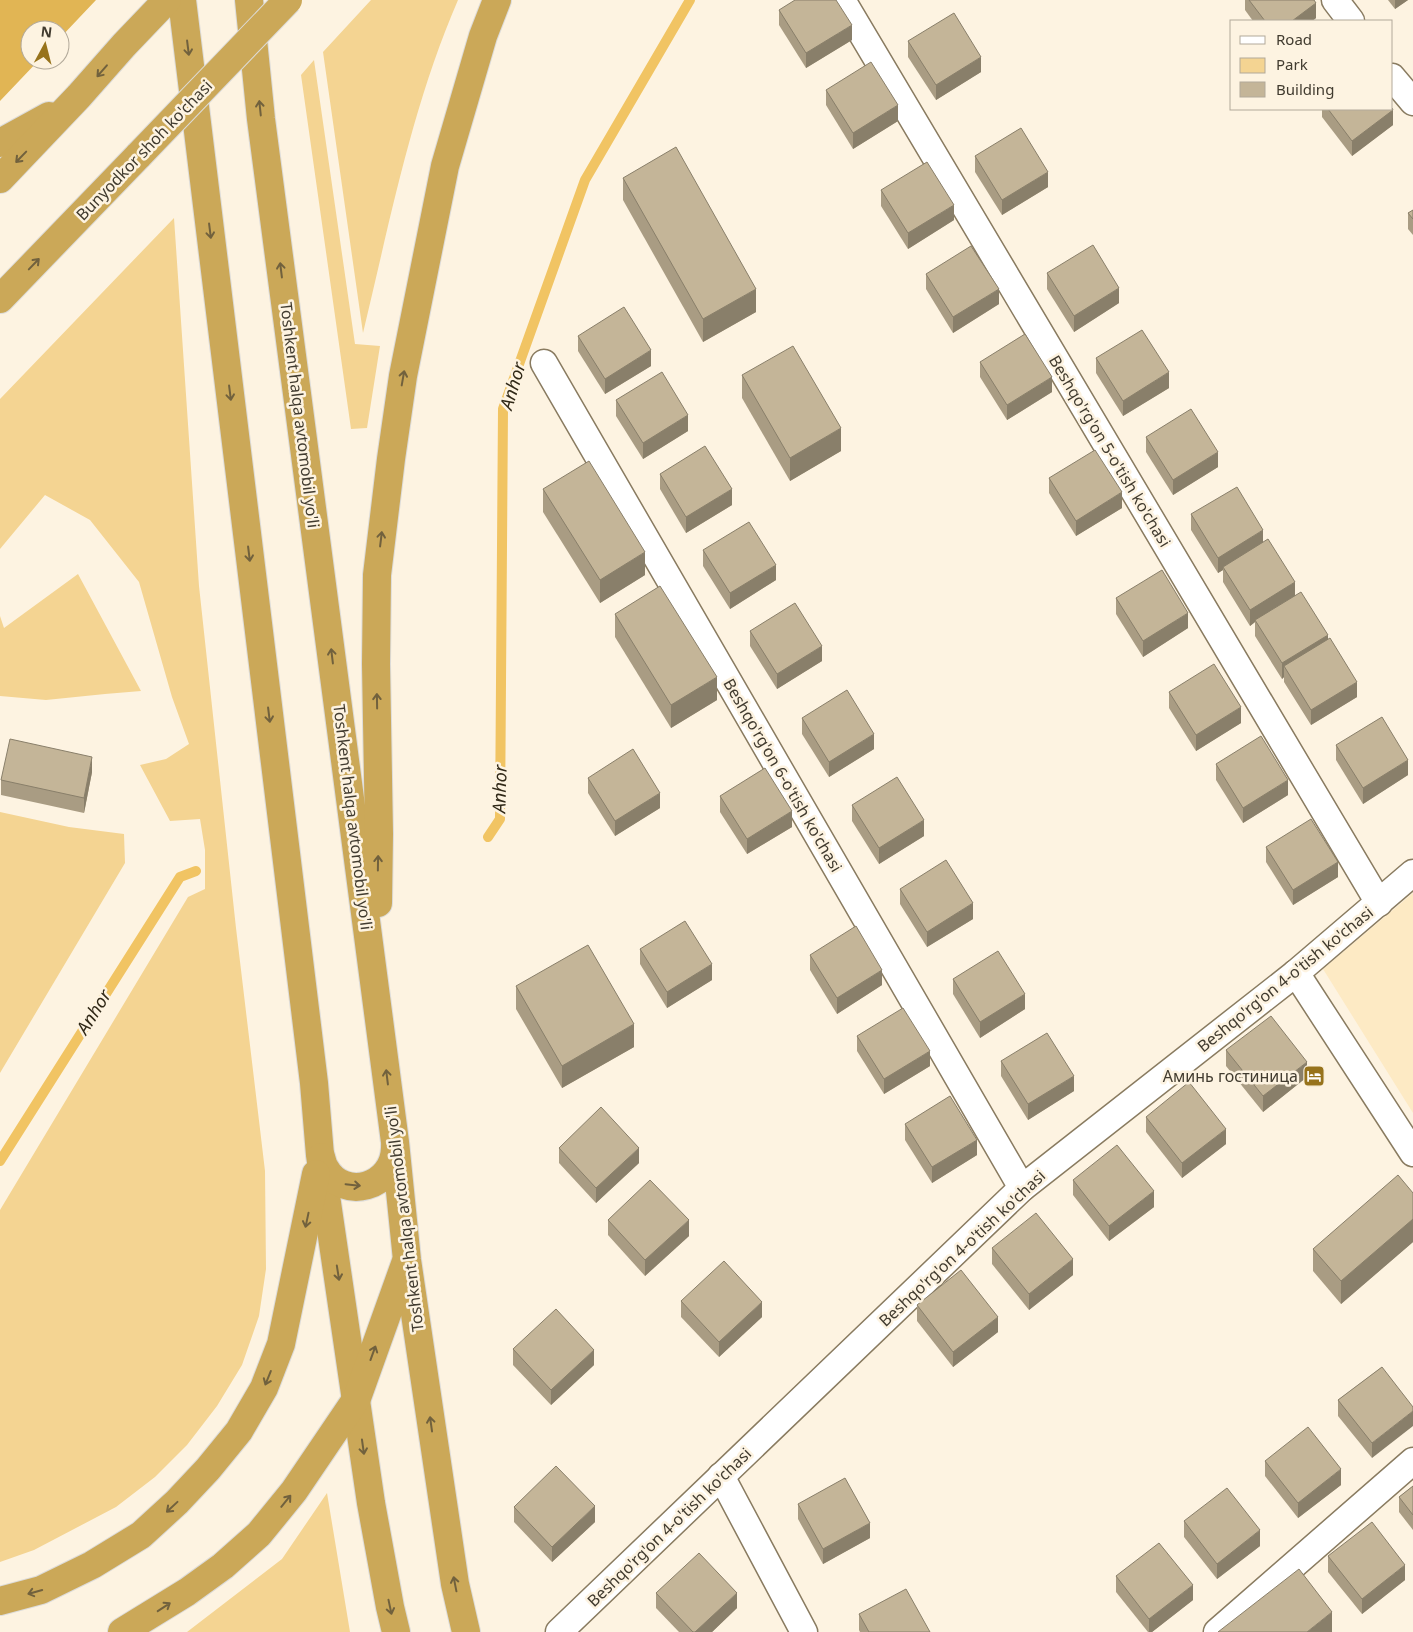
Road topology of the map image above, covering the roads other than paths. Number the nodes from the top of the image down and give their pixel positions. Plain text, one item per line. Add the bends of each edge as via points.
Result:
1 (167, 0) edge
2 (182, 0) edge
3 (249, 0) edge
4 (288, 0) edge
5 (498, 0) edge
6 (842, 0) edge
7 (1335, 0) edge
8 (1350, 20) edge
9 (1393, 78) edge
10 (79, 96) junction
11 (1413, 102) edge
12 (0, 143) edge
13 (0, 179) edge
14 (0, 299) edge
15 (544, 363) dead end
16 (1413, 873) edge
17 (1379, 903) junction
18 (1296, 973) junction
19 (376, 1000) junction
20 (395, 1142) junction
21 (1413, 1153) edge
22 (320, 1155) junction
23 (1022, 1188) junction
24 (407, 1260) junction
25 (357, 1398) junction
26 (1413, 1461) edge
27 (721, 1476) junction
28 (0, 1601) edge
29 (122, 1632) edge
30 (396, 1632) edge
31 (466, 1632) edge
32 (559, 1632) edge
33 (804, 1632) edge
34 (1217, 1632) edge

1 -> 10 highway
2 -> 22 highway via 314,1083
19 -> 3 highway, Toshkent halqa avtomobil yo'li
14 -> 4 highway, Bunyodkor shoh ko'chasi, bridge
19 -> 5 highway via 379,834 377,575 391,459 403,376 445,166 483,36
6 - 17 street, Beshqo'rg'on 5-o'tish ko'chasi
7 - 8 street
9 - 11 street
10 - 12 highway
10 -> 13 highway
15 - 23 street, Beshqo'rg'on 6-o'tish ko'chasi
16 - 17 street, Beshqo'rg'on 4-o'tish ko'chasi
17 - 18 street, Beshqo'rg'on 4-o'tish ko'chasi
18 - 21 street
18 - 23 street, Beshqo'rg'on 4-o'tish ko'chasi
20 -> 19 highway, Toshkent halqa avtomobil yo'li
22 -> 20 highway via 324,1168 333,1178 358,1187 370,1185 390,1168 395,1156
20 - 24 highway, Toshkent halqa avtomobil yo'li
22 -> 25 highway
22 -> 28 highway via 281,1344 264,1388 239,1431 190,1489 141,1535 92,1565 41,1590
23 - 27 street, Beshqo'rg'on 4-o'tish ko'chasi
25 -> 24 highway
31 -> 24 highway, Toshkent halqa avtomobil yo'li via 455,1584
29 -> 25 highway via 223,1566 259,1534 294,1491
25 -> 30 highway via 371,1503
26 - 34 street
27 - 32 street, Beshqo'rg'on 4-o'tish ko'chasi
27 - 33 street

